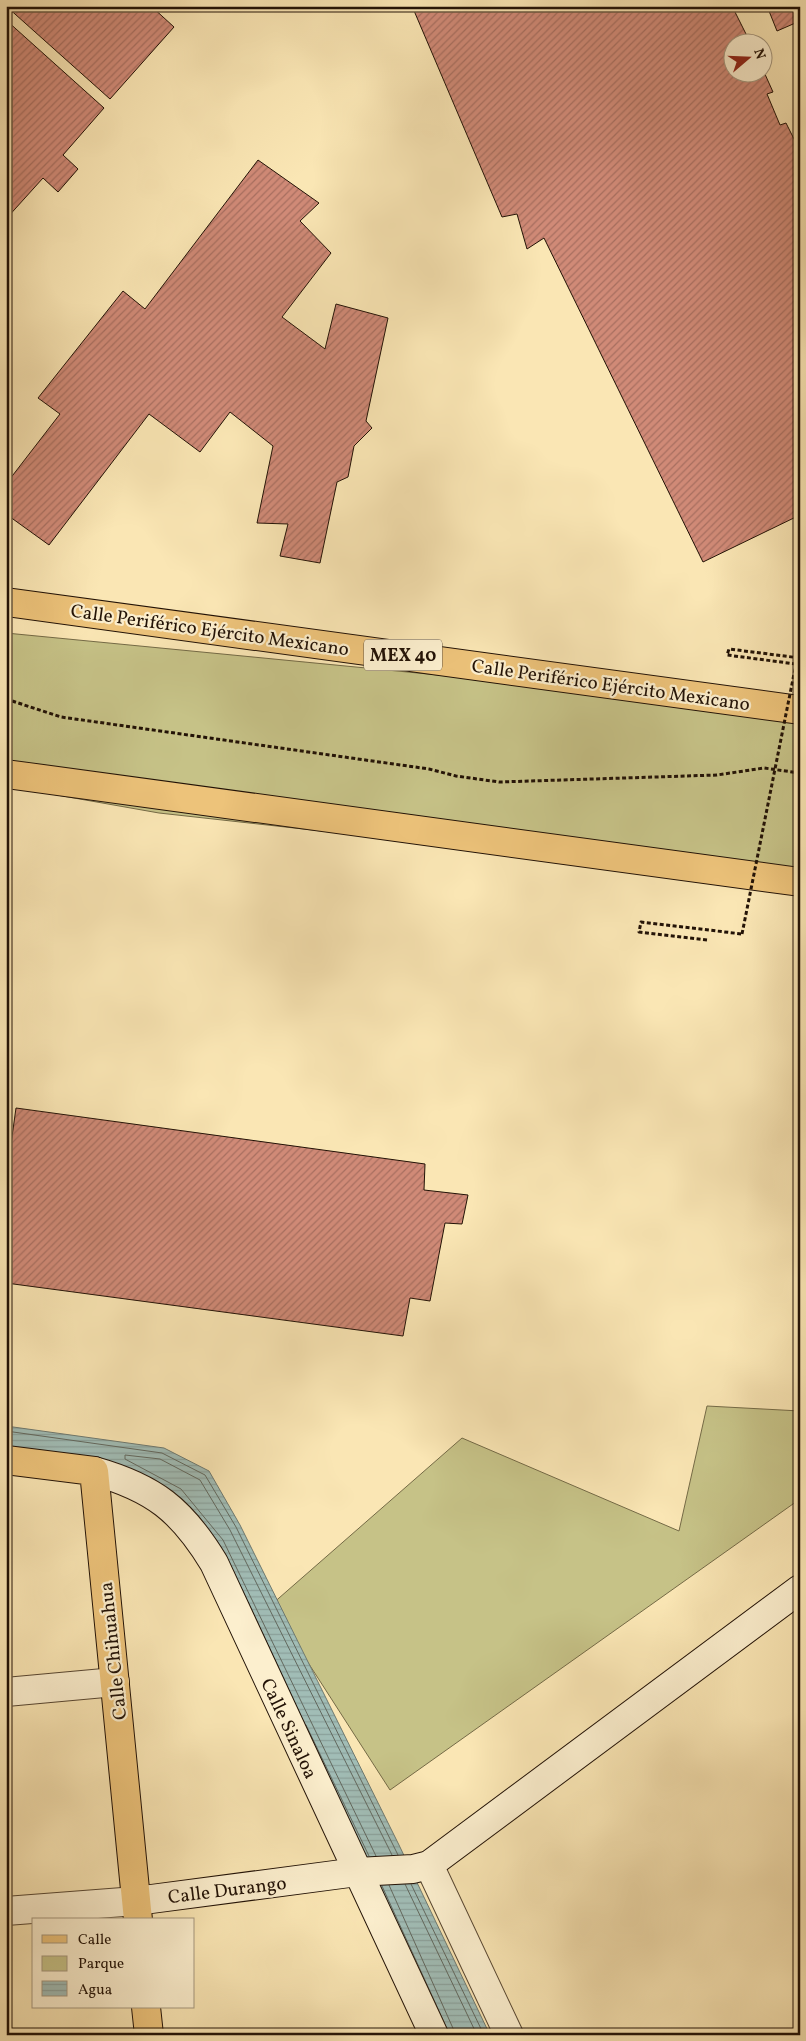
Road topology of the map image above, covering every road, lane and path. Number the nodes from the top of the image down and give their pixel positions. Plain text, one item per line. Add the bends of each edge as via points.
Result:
1 (6, 602) edge
2 (800, 658) edge
3 (6, 699) edge
4 (800, 710) edge
5 (800, 773) edge
6 (6, 774) edge
7 (800, 882) edge
8 (707, 940) dead end
9 (6, 1460) edge
10 (94, 1471) junction
11 (800, 1589) edge
12 (115, 1682) junction
13 (6, 1692) edge
14 (421, 1867) junction
15 (364, 1872) junction
16 (137, 1910) edge
17 (6, 1911) edge
18 (146, 2008) edge
19 (149, 2035) edge
20 (434, 2035) edge
21 (509, 2035) edge

1 - 4 main road, Calle Periférico Ejército Mexicano / MEX 40
2 - 8 path, bridge via 728,649 728,656 796,664 742,934 641,922 639,932
3 - 5 path via 61,717 429,769 499,782 717,775 764,768
6 - 7 main road
9 - 10 main road
10 - 12 main road, Calle Chihuahua
10 - 15 street, Calle Sinaloa via 139,1487 177,1512 196,1534 214,1563
11 - 14 street
12 - 13 street
12 - 16 main road, Calle Chihuahua
14 - 15 street, Calle Durango
14 - 21 street
15 - 16 street, Calle Durango
15 - 20 street, Calle Sinaloa
16 - 17 street, Calle Durango
18 - 19 main road

